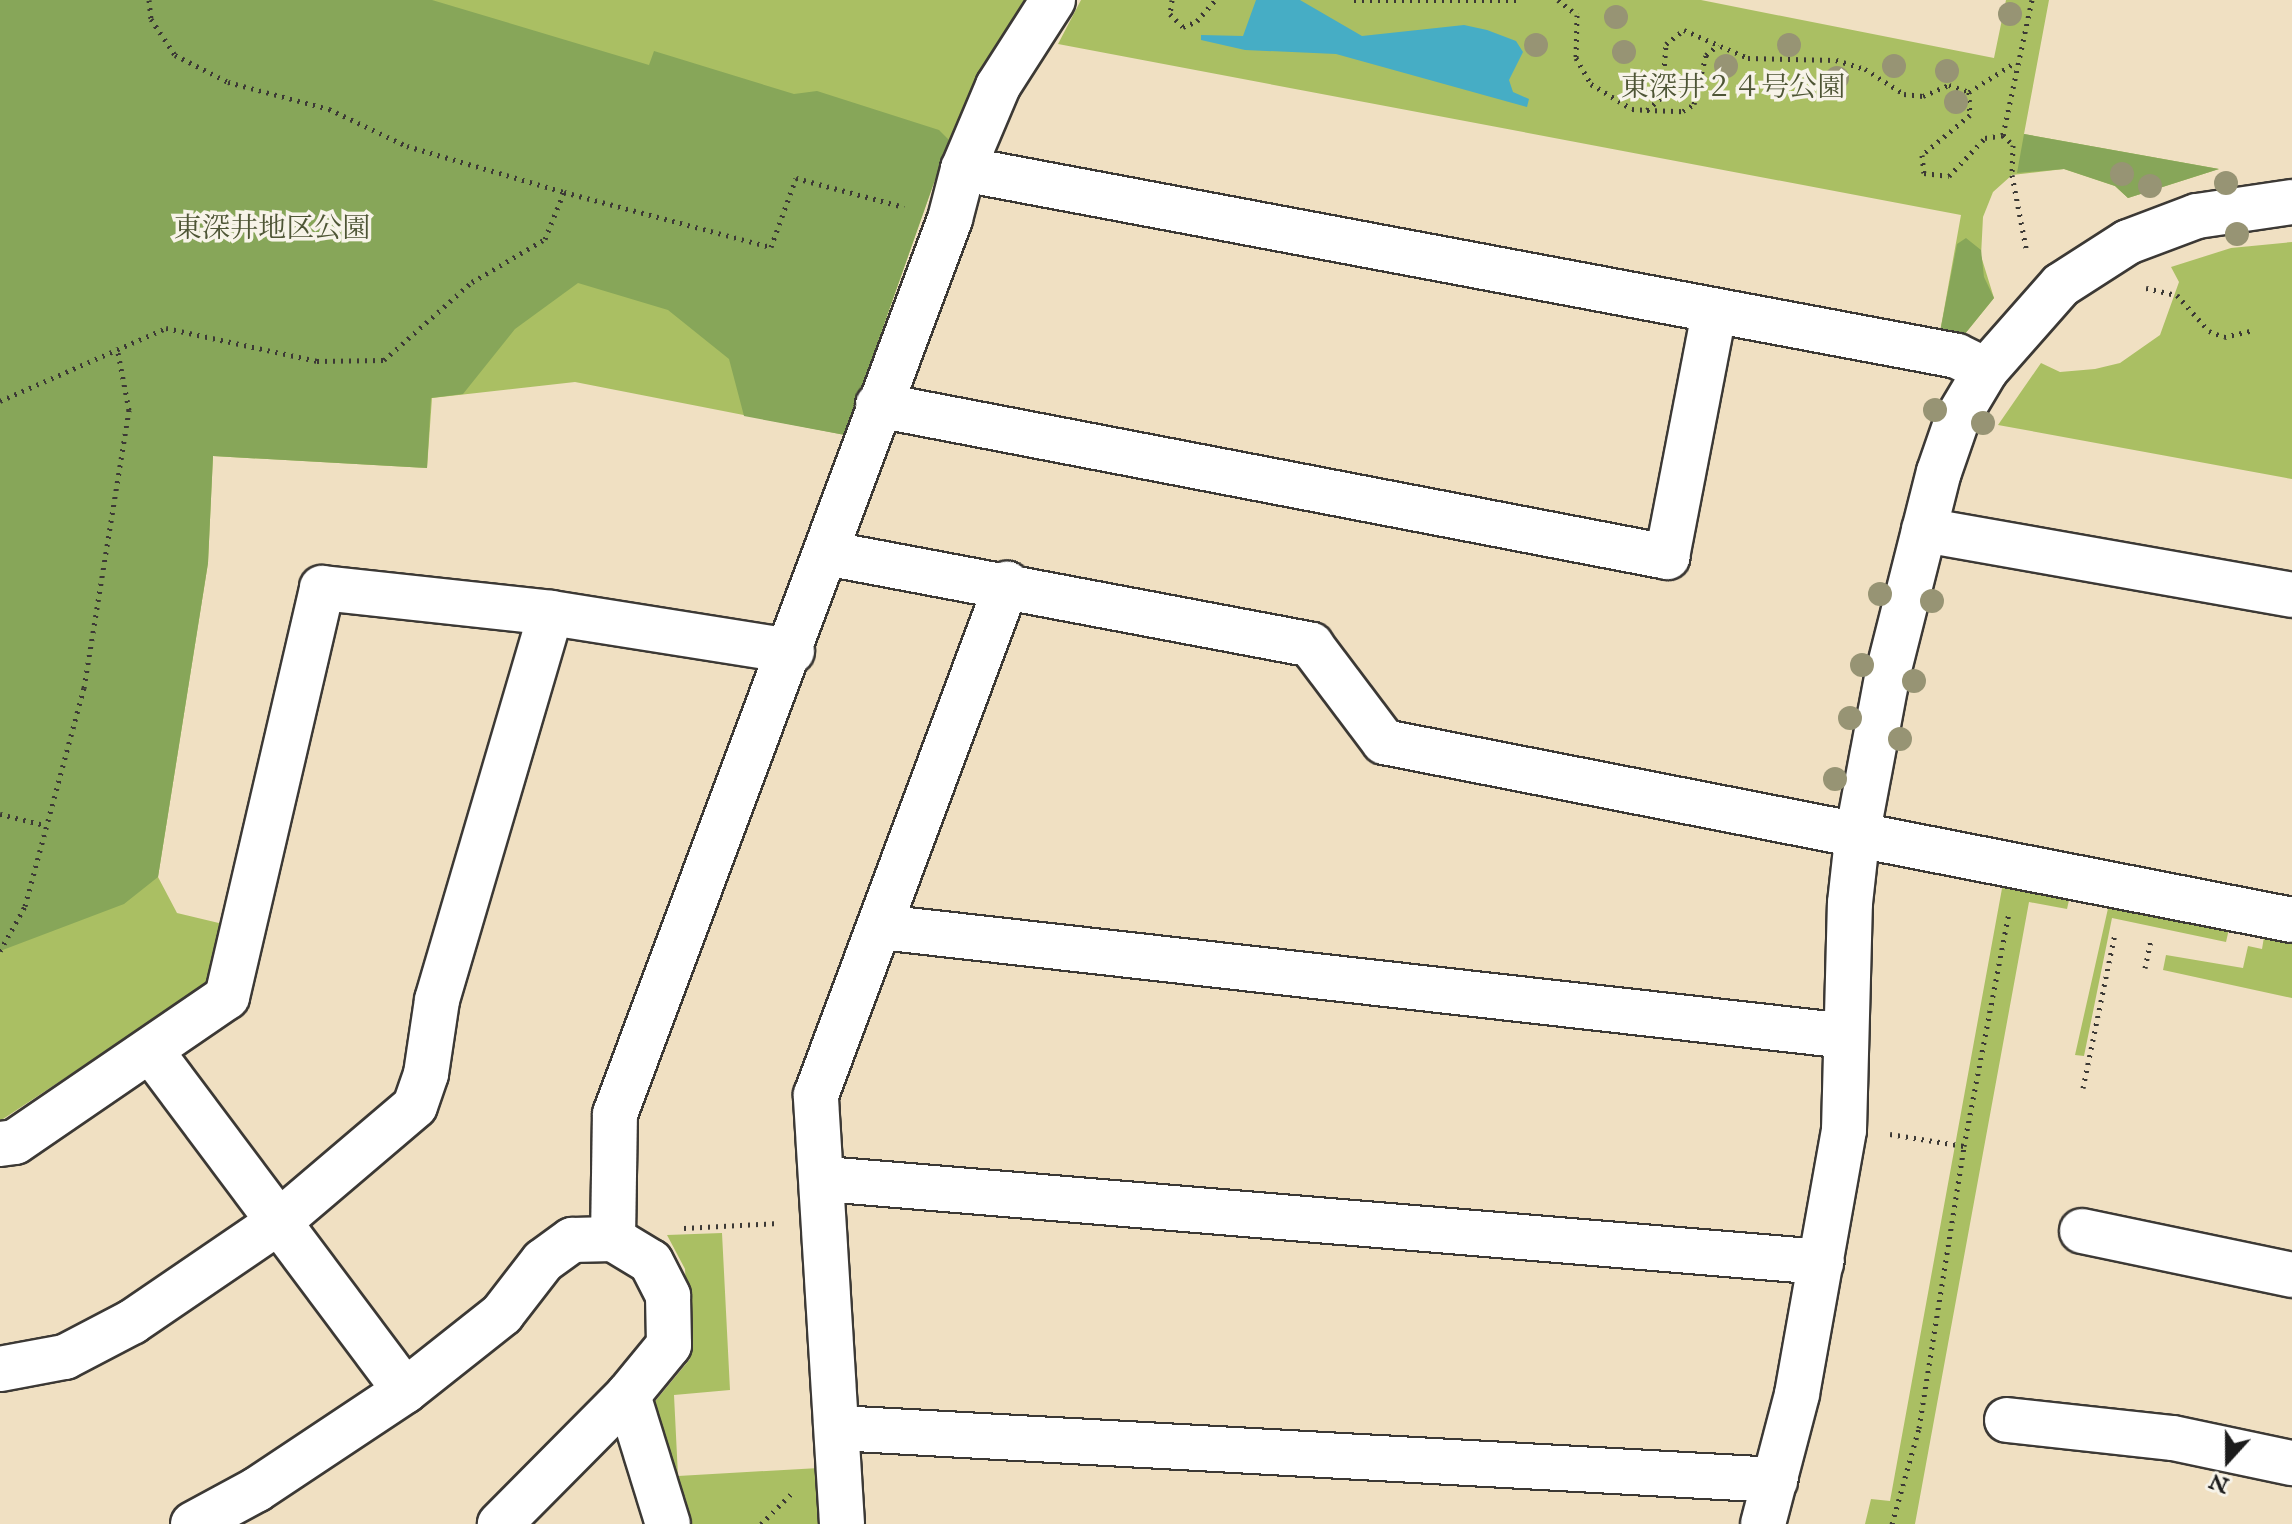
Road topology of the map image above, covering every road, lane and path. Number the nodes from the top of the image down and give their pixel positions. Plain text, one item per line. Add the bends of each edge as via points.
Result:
1 (149, 0) edge
2 (1053, 0) edge
3 (1172, 0) edge
4 (1215, 0) edge
5 (1354, 0) edge
6 (1518, 0) edge
7 (1558, 0) edge
8 (2032, 0) edge
9 (1719, 45) junction
10 (2016, 62) junction
11 (1969, 92) junction
12 (1647, 110) junction
13 (2003, 135) junction
14 (963, 169) junction
15 (564, 192) junction
16 (2292, 202) edge
17 (950, 219) junction
18 (2030, 267) dead end
19 (2134, 285) dead end
20 (1714, 313) junction
21 (2250, 331) dead end
22 (117, 347) junction
23 (1986, 370) junction
24 (0, 401) edge
25 (878, 405) junction
26 (1924, 530) junction
27 (826, 553) junction
28 (1007, 584) junction
29 (2292, 595) edge
30 (551, 613) junction
31 (792, 651) junction
32 (0, 814) edge
33 (44, 825) junction
34 (1858, 831) junction
35 (2028, 866) junction
36 (2292, 920) edge
37 (881, 927) junction
38 (2127, 934) dead end
39 (2139, 937) dead end
40 (2150, 940) dead end
41 (0, 951) edge
42 (1846, 1036) junction
43 (151, 1051) junction
44 (2083, 1088) dead end
45 (1883, 1133) dead end
46 (0, 1144) edge
47 (1964, 1146) junction
48 (826, 1200) junction
49 (280, 1221) junction
50 (2082, 1231) dead end
51 (613, 1239) junction
52 (1822, 1262) junction
53 (2292, 1275) edge
54 (0, 1369) edge
55 (405, 1391) junction
56 (628, 1395) junction
57 (2007, 1420) dead end
58 (837, 1428) junction
59 (2292, 1463) edge
60 (1776, 1480) junction
61 (193, 1524) edge
62 (500, 1524) edge
63 (668, 1524) edge
64 (842, 1524) edge
65 (1763, 1524) edge
66 (1892, 1524) edge

1 - 15 path via 151,19 175,55 228,82 329,109 407,146
2 - 14 street via 998,86
3 - 4 path via 1170,14 1183,27 1197,21
5 - 6 path
7 - 12 path via 1577,15 1576,58 1591,84 1632,109
8 - 10 path
9 - 11 path via 1748,58 1836,60 1865,69 1904,94 1923,96 1949,85
9 - 12 path via 1706,55 1694,104 1683,111
9 - 12 path via 1684,30 1666,44 1662,97
10 - 11 path
10 - 13 path via 2015,97
11 - 13 path via 1970,115 1922,155 1924,173 1949,176 1985,138
13 - 18 path via 2013,145 2012,175
14 - 17 street
14 - 20 street
15 - 17 path via 771,247 796,178
15 - 22 path via 545,239 472,282 384,360 317,361 166,328
16 - 23 street via 2197,216 2128,242 2061,285
17 - 25 street
19 - 21 path via 2177,295 2209,331 2224,337
20 - 23 street via 1957,356
20 - 25 street via 1667,557
22 - 24 path
22 - 33 path via 129,410 119,494 84,688
23 - 26 street via 1958,417
25 - 27 street
26 - 29 street
26 - 34 street via 1887,677
27 - 28 street
27 - 31 street
28 - 34 street via 1311,645 1384,742
28 - 37 street
30 - 31 street
30 - 43 street via 322,588 227,997
30 - 49 street via 437,1000 426,1074 415,1106
31 - 51 street via 615,1114
32 - 33 path
33 - 41 path via 25,906
34 - 35 street
34 - 42 street
35 - 36 street
35 - 47 path via 2009,913
37 - 42 street
37 - 48 street via 816,1095
38 - 44 path via 2116,932
39 - 40 path
42 - 52 street via 1844,1130
43 - 46 street via 15,1142
43 - 49 street
45 - 47 path
47 - 66 path via 1919,1428
48 - 51 path
48 - 52 street
48 - 58 street
49 - 54 street via 132,1322 65,1357
49 - 55 street
50 - 53 street
51 - 55 street via 572,1240 543,1261 502,1314
51 - 56 street via 651,1262 668,1296 669,1345
52 - 60 street
55 - 61 street via 256,1490
56 - 62 street
56 - 63 street
57 - 59 street via 2173,1438
58 - 60 street
58 - 64 street
60 - 65 street

